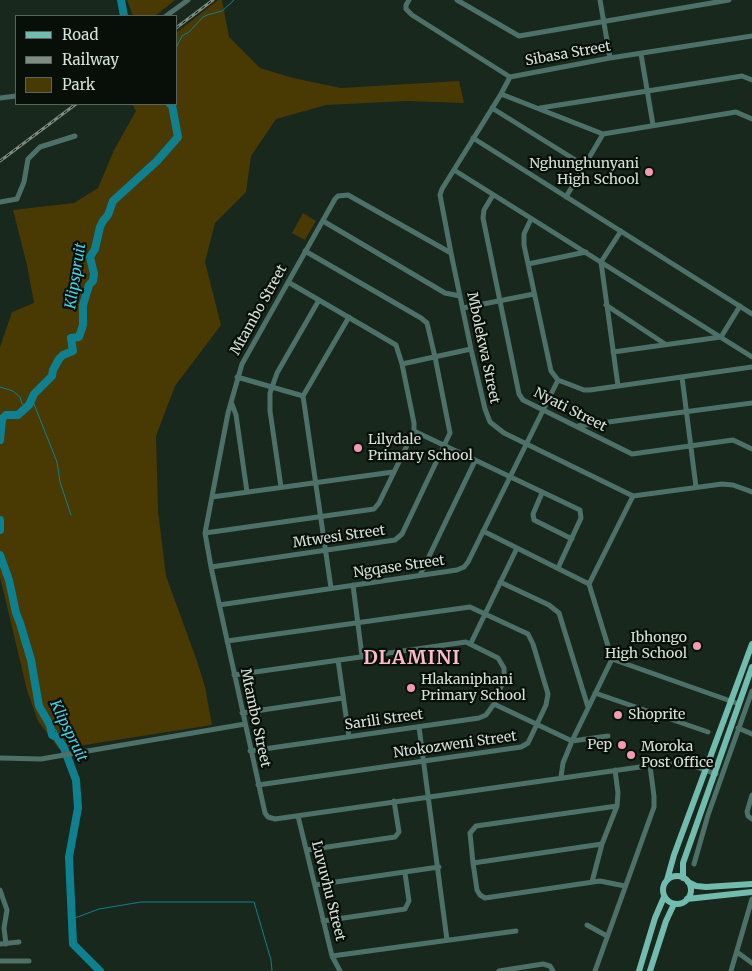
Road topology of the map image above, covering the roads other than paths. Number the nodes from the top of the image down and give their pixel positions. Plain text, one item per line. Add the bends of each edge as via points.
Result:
1 (188, 0) edge
2 (409, 0) edge
3 (457, 0) edge
4 (600, 0) edge
5 (729, 0) edge
6 (167, 15) edge
7 (604, 22) junction
8 (752, 36) edge
9 (640, 54) junction
10 (610, 58) junction
11 (510, 76) junction
12 (752, 80) edge
13 (646, 92) junction
14 (501, 94) junction
15 (15, 96) edge
16 (0, 98) edge
17 (561, 106) junction
18 (492, 108) junction
19 (540, 108) junction
20 (558, 116) junction
21 (752, 119) edge
22 (653, 125) junction
23 (603, 134) junction
24 (75, 136) dead end
25 (473, 138) junction
26 (585, 166) junction
27 (454, 170) junction
28 (494, 195) junction
29 (566, 197) junction
30 (0, 202) edge
31 (531, 219) junction
32 (322, 221) junction
33 (621, 231) junction
34 (305, 251) junction
35 (586, 252) junction
36 (450, 253) junction
37 (601, 262) junction
38 (528, 264) junction
39 (288, 282) junction
40 (534, 294) junction
41 (460, 296) junction
42 (319, 300) junction
43 (501, 301) junction
44 (606, 305) junction
45 (740, 306) junction
46 (463, 308) junction
47 (752, 314) edge
48 (349, 317) junction
49 (721, 337) junction
50 (665, 344) junction
51 (471, 350) junction
52 (613, 352) junction
53 (435, 357) junction
54 (752, 357) edge
55 (402, 364) junction
56 (752, 367) edge
57 (682, 377) junction
58 (237, 378) junction
59 (558, 380) junction
60 (618, 386) junction
61 (272, 388) junction
62 (303, 396) junction
63 (752, 403) edge
64 (232, 404) junction
65 (543, 410) junction
66 (686, 411) junction
67 (578, 426) junction
68 (414, 431) junction
69 (526, 444) junction
70 (444, 446) junction
71 (690, 446) junction
72 (752, 449) edge
73 (475, 461) junction
74 (393, 472) junction
75 (510, 477) junction
76 (316, 482) junction
77 (281, 487) junction
78 (696, 487) junction
79 (247, 492) junction
80 (752, 492) edge
81 (542, 493) junction
82 (633, 496) junction
83 (212, 497) junction
84 (320, 517) junction
85 (483, 531) junction
86 (206, 533) junction
87 (572, 539) junction
88 (517, 548) junction
89 (325, 551) junction
90 (211, 567) junction
91 (558, 568) junction
92 (420, 576) junction
93 (500, 582) junction
94 (589, 584) junction
95 (353, 585) junction
96 (331, 588) junction
97 (219, 605) junction
98 (485, 613) junction
99 (358, 622) junction
100 (227, 641) junction
101 (471, 643) junction
102 (752, 644) edge
103 (362, 656) junction
104 (612, 659) junction
105 (338, 660) junction
106 (752, 667) edge
107 (234, 675) junction
108 (752, 691) edge
109 (595, 693) junction
110 (343, 698) junction
111 (731, 701) junction
112 (494, 704) junction
113 (739, 704) junction
114 (588, 707) junction
115 (242, 713) junction
116 (245, 724) junction
117 (537, 724) junction
118 (419, 727) junction
119 (738, 728) junction
120 (708, 732) dead end
121 (752, 734) edge
122 (608, 736) dead end
123 (349, 737) junction
124 (572, 741) junction
125 (250, 751) junction
126 (0, 758) edge
127 (424, 761) junction
128 (650, 766) junction
129 (615, 770) junction
130 (706, 771) junction
131 (716, 774) junction
132 (560, 777) junction
133 (258, 784) junction
134 (752, 795) edge
135 (429, 796) junction
136 (394, 801) junction
137 (617, 806) junction
138 (298, 816) junction
139 (752, 819) edge
140 (602, 844) junction
141 (307, 850) junction
142 (473, 863) junction
143 (694, 864) dead end
144 (439, 867) junction
145 (405, 873) junction
146 (667, 880) junction
147 (686, 880) junction
148 (592, 882) junction
149 (752, 884) edge
150 (315, 885) junction
151 (624, 886) junction
152 (0, 890) edge
153 (752, 892) edge
154 (663, 893) junction
155 (687, 899) junction
156 (752, 899) edge
157 (674, 904) junction
158 (3, 916) edge
159 (323, 921) junction
160 (587, 925) dead end
161 (516, 931) dead end
162 (607, 936) junction
163 (448, 940) junction
164 (19, 942) dead end
165 (3, 944) edge
166 (737, 952) junction
167 (332, 956) junction
168 (0, 961) edge
169 (29, 961) dead end
170 (752, 963) edge
171 (340, 971) edge
172 (499, 971) edge
173 (553, 971) edge
174 (595, 971) edge
175 (638, 971) edge
176 (650, 971) edge
177 (731, 971) edge

1 - 6 street
2 - 11 street, Sibasa Street via 407,10
3 - 7 street via 519,36
4 - 7 street
5 - 7 street
7 - 10 street
8 - 9 street, Sibasa Street
9 - 10 street, Sibasa Street
9 - 13 street
10 - 11 street, Sibasa Street
11 - 14 street, Mbolekwa Street
12 - 13 street via 736,76
13 - 17 street
13 - 22 street
14 - 18 street, Mbolekwa Street
14 - 19 street
15 - 16 street
17 - 19 street
17 - 20 street
18 - 25 street, Mbolekwa Street
18 - 26 street
19 - 20 street
20 - 23 street
21 - 22 street via 736,112
22 - 23 street
23 - 26 street
24 - 30 street via 40,147 28,159 17,199
25 - 27 street, Mbolekwa Street
25 - 29 street
26 - 29 street
27 - 28 street
27 - 36 street, Mbolekwa Street via 440,195
28 - 31 street
28 - 43 street, Nyati Street via 484,210 483,218
29 - 33 street
31 - 35 street
31 - 38 street via 523,238
32 - 34 street, Mtambo Street
32 - 36 street, Mtambo Street via 335,199 348,195
32 - 41 street via 446,293
33 - 37 street
33 - 45 street
34 - 39 street, Mtambo Street
34 - 53 street, Mtwesi Street via 425,321
35 - 37 street
35 - 38 street
36 - 41 street, Mbolekwa Street
37 - 44 street
37 - 49 street
38 - 40 street
39 - 42 street
39 - 58 street, Mtambo Street via 248,351
40 - 43 street
40 - 59 street via 551,371
41 - 46 street, Mbolekwa Street
42 - 48 street
42 - 61 street
43 - 46 street
43 - 65 street, Nyati Street via 519,394 523,400
44 - 50 street
44 - 52 street
45 - 47 street
45 - 49 street
46 - 51 street, Mbolekwa Street
48 - 55 street via 392,342
48 - 62 street
49 - 50 street
49 - 54 street
50 - 52 street
51 - 53 street
51 - 69 street, Mbolekwa Street via 490,422
52 - 60 street
53 - 55 street
53 - 70 street, Mtwesi Street via 450,428
55 - 68 street
56 - 57 street
57 - 60 street
57 - 66 street
58 - 61 street
58 - 64 street, Mtambo Street
59 - 60 street via 584,390
59 - 65 street, Ngqase Street
61 - 62 street
61 - 77 street via 270,411
62 - 76 street
63 - 66 street
64 - 79 street
64 - 83 street, Mtambo Street
65 - 67 street, Nyati Street
65 - 69 street, Ngqase Street
66 - 67 street
66 - 71 street
67 - 71 street, Nyati Street via 632,454
68 - 70 street
68 - 74 street
69 - 75 street, Ngqase Street
69 - 82 street, Mbolekwa Street
70 - 73 street
70 - 89 street, Mtwesi Street via 399,538
71 - 72 street, Nyati Street via 733,440
71 - 78 street
73 - 75 street
73 - 92 street
74 - 76 street
74 - 84 street via 374,508
75 - 81 street
75 - 85 street, Ngqase Street
76 - 77 street
76 - 84 street
77 - 79 street
78 - 80 street via 722,484
78 - 82 street
79 - 83 street
81 - 87 street via 533,514 534,520
81 - 87 street via 580,510 582,518
82 - 94 street
83 - 86 street, Mtambo Street
84 - 86 street
84 - 89 street
85 - 88 street
85 - 92 street, Ngqase Street via 464,567
86 - 90 street, Mtambo Street
87 - 91 street
88 - 91 street
88 - 93 street
89 - 90 street, Mtwesi Street
89 - 96 street
90 - 97 street, Mtambo Street
91 - 94 street
92 - 95 street, Ngqase Street
93 - 98 street
93 - 114 street via 559,613
94 - 104 street
95 - 96 street, Ngqase Street
95 - 99 street
96 - 97 street, Ngqase Street
97 - 100 street, Mtambo Street
98 - 99 street, Ntokozweni Street via 467,607
98 - 101 street
98 - 117 street, Ntokozweni Street via 532,639 548,697
99 - 100 street, Ntokozweni Street
99 - 103 street
100 - 107 street, Mtambo Street
101 - 103 street
101 - 112 street via 498,658 504,668 504,679
102 - 111 main road
103 - 105 street
104 - 109 street
104 - 111 street
105 - 107 street
105 - 110 street
106 - 113 main road
107 - 115 street, Mtambo Street
108 - 119 street
109 - 114 street
109 - 120 street
110 - 115 street
110 - 123 street
111 - 113 street
111 - 130 main road
112 - 117 street
112 - 118 street, Sarili Street via 486,715 479,718
113 - 131 main road
114 - 124 street
115 - 116 street, Mtambo Street
116 - 125 street, Mtambo Street
116 - 126 street via 63,756 33,760
117 - 124 street
117 - 127 street, Ntokozweni Street via 528,743 521,747
118 - 123 street, Sarili Street
118 - 127 street
119 - 121 street
119 - 143 street
122 - 124 street
123 - 125 street, Sarili Street
124 - 132 street via 562,763
125 - 133 street, Mtambo Street
127 - 133 street, Ntokozweni Street
127 - 135 street
128 - 129 street, Mtambo Street
128 - 130 street, Mtambo Street via 682,762
128 - 151 street via 654,807
129 - 132 street, Mtambo Street
129 - 137 street
130 - 131 street, Mtambo Street
130 - 146 main road
131 - 147 main road via 683,863
132 - 135 street, Mtambo Street
133 - 138 street, Mtambo Street via 263,810 268,817
134 - 139 street via 747,814
135 - 136 street, Mtambo Street
135 - 144 street
136 - 138 street, Mtambo Street
136 - 141 street via 398,832 395,837
137 - 140 street
137 - 142 street via 476,826 470,833
138 - 141 street, Luvuvhu Street
140 - 142 street
140 - 148 street
141 - 150 street, Luvuvhu Street
142 - 148 street via 477,890 482,897
144 - 145 street
144 - 163 street
145 - 150 street
145 - 159 street via 409,901 405,909
146 - 147 main road via 675,876
146 - 154 main road
147 - 149 main road via 706,888
147 - 155 main road via 691,891
148 - 151 street
150 - 159 street, Luvuvhu Street
151 - 162 street
152 - 158 street via 6,908
153 - 155 main road
154 - 157 main road
154 - 175 main road
155 - 157 main road
156 - 166 street
157 - 176 main road
158 - 165 street
159 - 167 street, Luvuvhu Street
160 - 162 street
161 - 163 street
162 - 174 street
163 - 167 street
164 - 165 street
166 - 170 street
166 - 177 street
167 - 171 street, Luvuvhu Street
168 - 169 street
172 - 173 street via 543,964

